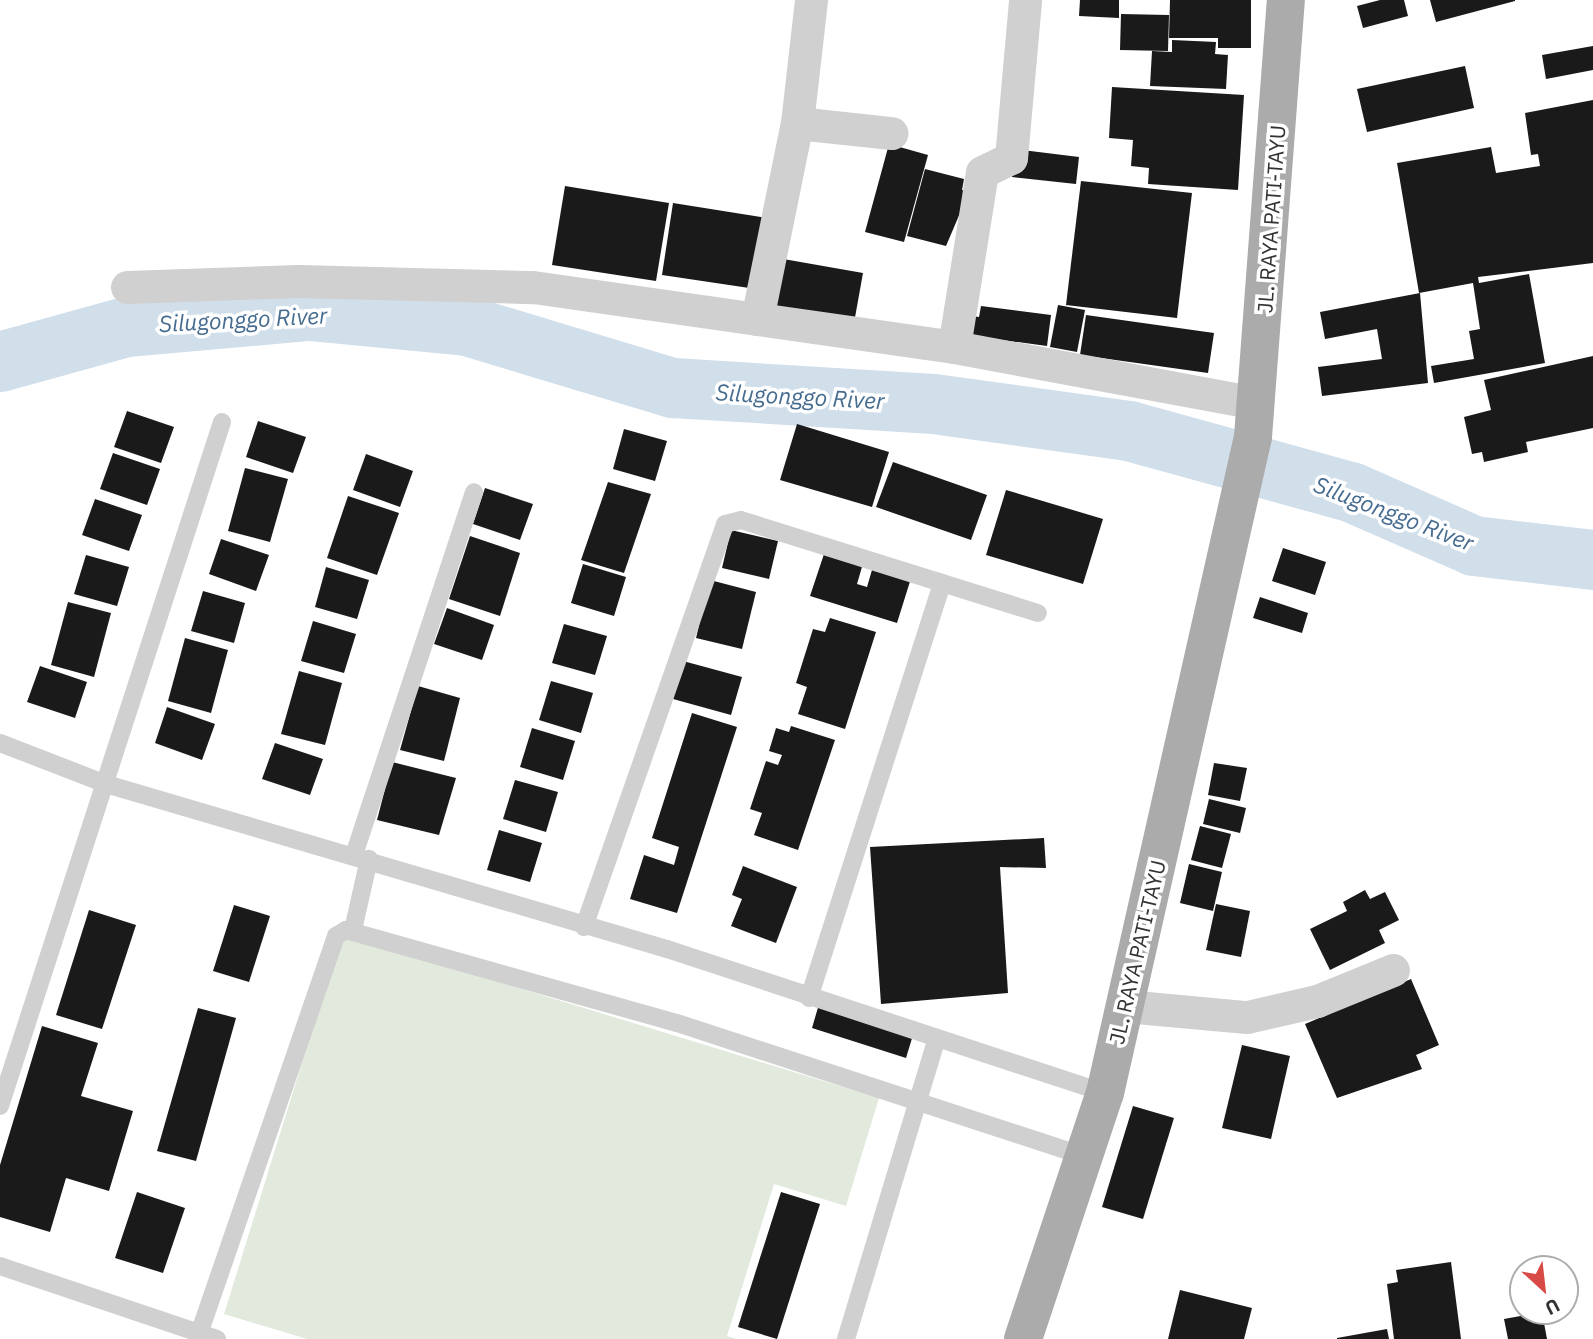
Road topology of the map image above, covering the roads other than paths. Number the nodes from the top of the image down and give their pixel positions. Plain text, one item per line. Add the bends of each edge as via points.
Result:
1 (811, 0) edge
2 (1025, 0) edge
3 (1286, 0) edge
4 (797, 123) junction
5 (891, 133) dead end
6 (127, 287) dead end
7 (757, 319) junction
8 (954, 347) junction
9 (1255, 420) junction
10 (222, 422) dead end
11 (474, 492) dead end
12 (942, 583) junction
13 (1038, 613) dead end
14 (0, 743) edge
15 (106, 784) junction
16 (361, 857) junction
17 (584, 926) junction
18 (353, 930) junction
19 (1393, 970) dead end
20 (809, 998) junction
21 (1125, 1006) junction
22 (936, 1040) junction
23 (1105, 1093) junction
24 (918, 1099) junction
25 (0, 1106) edge
26 (1087, 1157) junction
27 (0, 1266) edge
28 (199, 1334) junction
29 (217, 1339) edge
30 (846, 1339) edge
31 (1023, 1339) edge

1 - 4 street
2 - 8 street via 1011,158 982,172
3 - 9 main road, JL. RAYA PATI-TAYU
4 - 5 street
4 - 7 street
6 - 7 street via 298,281 533,287
7 - 8 street
8 - 9 street
9 - 21 main road, JL. RAYA PATI-TAYU via 1229,558
10 - 15 lane
11 - 16 lane
12 - 13 lane
12 - 17 lane via 741,520 725,524
12 - 20 lane
14 - 15 lane
15 - 16 lane
15 - 25 lane
16 - 17 lane
16 - 18 lane
17 - 20 lane
18 - 24 lane
18 - 28 lane via 336,936
19 - 21 street via 1317,1001 1247,1017
20 - 22 lane
21 - 23 main road, JL. RAYA PATI-TAYU
22 - 23 lane
22 - 24 lane
23 - 26 main road, JL. RAYA PATI-TAYU
24 - 26 lane
24 - 30 lane
26 - 31 main road, JL. RAYA PATI-TAYU
27 - 28 lane
28 - 29 lane

